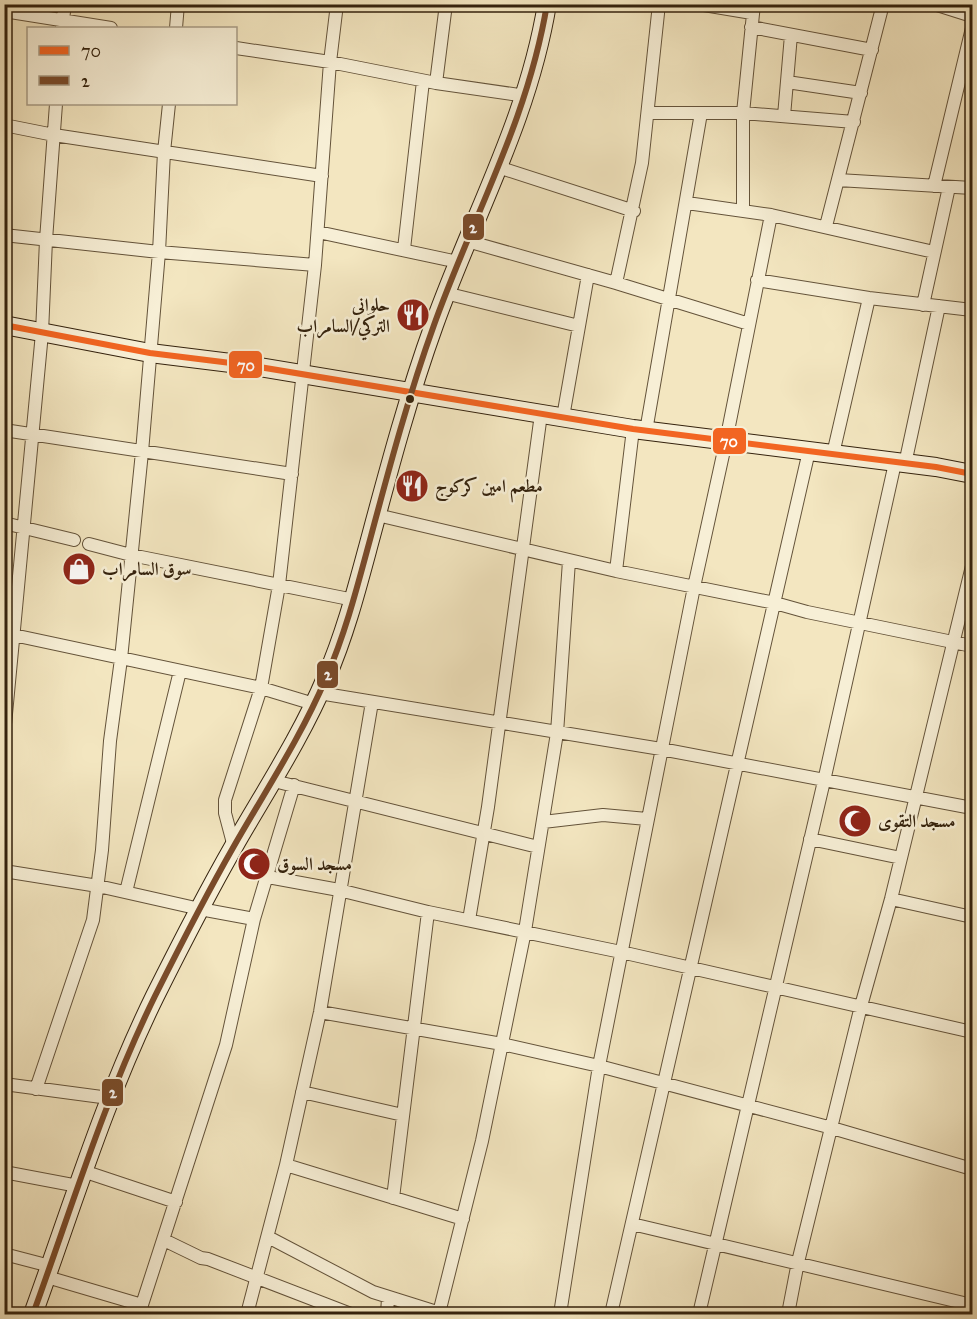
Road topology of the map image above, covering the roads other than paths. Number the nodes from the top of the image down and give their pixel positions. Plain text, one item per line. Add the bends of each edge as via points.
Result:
1 (65, 4) edge
2 (178, 4) edge
3 (337, 4) edge
4 (446, 4) edge
5 (547, 4) edge
6 (659, 4) edge
7 (698, 4) edge
8 (884, 4) edge
9 (934, 4) edge
10 (753, 9) edge
11 (4, 11) edge
12 (972, 16) edge
13 (63, 24) edge
14 (99, 27) edge
15 (176, 27) edge
16 (751, 27) junction
17 (972, 28) edge
18 (791, 35) junction
19 (237, 48) edge
20 (872, 50) junction
21 (330, 62) junction
22 (423, 81) junction
23 (787, 82) junction
24 (436, 83) junction
25 (861, 93) junction
26 (526, 96) junction
27 (57, 105) edge
28 (169, 105) edge
29 (701, 112) junction
30 (648, 113) junction
31 (743, 113) junction
32 (784, 116) junction
33 (854, 122) junction
34 (4, 124) edge
35 (54, 135) junction
36 (165, 152) junction
37 (498, 167) junction
38 (322, 176) junction
39 (838, 180) junction
40 (934, 186) junction
41 (948, 187) junction
42 (972, 188) edge
43 (687, 203) junction
44 (634, 210) junction
45 (743, 210) junction
46 (771, 215) junction
47 (826, 226) junction
48 (318, 232) junction
49 (4, 234) edge
50 (46, 240) junction
51 (467, 241) junction
52 (404, 249) junction
53 (159, 252) junction
54 (934, 252) junction
55 (458, 262) junction
56 (315, 265) junction
57 (588, 275) junction
58 (757, 280) junction
59 (616, 283) junction
60 (445, 293) junction
61 (869, 298) junction
62 (670, 299) junction
63 (923, 305) junction
64 (939, 306) junction
65 (972, 310) edge
66 (748, 324) junction
67 (4, 325) edge
68 (579, 326) junction
69 (42, 333) junction
70 (150, 353) junction
71 (303, 375) junction
72 (410, 393) junction
73 (541, 414) junction
74 (563, 417) junction
75 (4, 430) edge
76 (640, 430) junction
77 (32, 433) junction
78 (726, 441) junction
79 (142, 452) junction
80 (809, 452) junction
81 (833, 454) junction
82 (900, 463) junction
83 (292, 474) junction
84 (972, 474) edge
85 (377, 515) junction
86 (4, 523) edge
87 (25, 527) junction
88 (74, 540) dead end
89 (89, 544) dead end
90 (522, 551) junction
91 (130, 555) junction
92 (569, 561) junction
93 (972, 566) edge
94 (616, 571) junction
95 (279, 585) junction
96 (693, 587) junction
97 (354, 600) junction
98 (775, 603) junction
99 (859, 623) junction
100 (9, 634) edge
101 (955, 642) junction
102 (972, 646) edge
103 (121, 659) junction
104 (180, 670) junction
105 (261, 688) junction
106 (317, 698) junction
107 (372, 702) junction
108 (498, 724) junction
109 (556, 733) junction
110 (4, 735) edge
111 (661, 749) junction
112 (738, 764) junction
113 (274, 781) junction
114 (824, 781) junction
115 (294, 785) junction
116 (916, 797) junction
117 (355, 801) junction
118 (972, 808) edge
119 (647, 819) junction
120 (543, 822) junction
121 (484, 833) junction
122 (810, 838) junction
123 (234, 847) junction
124 (538, 847) junction
125 (901, 858) junction
126 (4, 871) edge
127 (268, 877) junction
128 (98, 886) junction
129 (339, 890) junction
130 (126, 892) junction
131 (891, 899) junction
132 (200, 909) junction
133 (428, 912) junction
134 (972, 917) edge
135 (254, 919) junction
136 (469, 920) junction
137 (525, 931) junction
138 (621, 952) junction
139 (692, 968) junction
140 (776, 986) junction
141 (861, 1006) junction
142 (320, 1012) junction
143 (415, 1028) junction
144 (972, 1032) edge
145 (502, 1044) junction
146 (599, 1066) junction
147 (665, 1083) junction
148 (4, 1084) edge
149 (36, 1089) junction
150 (302, 1092) junction
151 (109, 1098) junction
152 (747, 1107) junction
153 (403, 1115) junction
154 (832, 1128) junction
155 (286, 1165) junction
156 (972, 1169) edge
157 (4, 1172) edge
158 (81, 1178) junction
159 (393, 1197) junction
160 (176, 1202) junction
161 (463, 1220) junction
162 (632, 1224) junction
163 (268, 1237) junction
164 (164, 1240) junction
165 (715, 1244) junction
166 (4, 1254) edge
167 (798, 1262) junction
168 (49, 1271) junction
169 (256, 1278) junction
170 (388, 1298) junction
171 (972, 1305) edge
172 (141, 1310) edge
173 (33, 1314) edge
174 (247, 1314) edge
175 (351, 1314) edge
176 (387, 1314) edge
177 (441, 1314) edge
178 (560, 1314) edge
179 (611, 1314) edge
180 (699, 1314) edge
181 (788, 1314) edge

1 - 13 street
2 - 15 street
3 - 21 street
4 - 24 street
5 - 26 street
6 - 30 street
7 - 10 street
8 - 20 street
9 - 12 street
10 - 16 street
11 - 13 street
13 - 14 street
16 - 18 street
16 - 31 street
17 - 40 street
18 - 20 street
18 - 23 street
19 - 21 street
20 - 25 street
21 - 22 street
21 - 38 street
22 - 24 street
22 - 52 street
23 - 25 street
23 - 32 street
24 - 26 street
25 - 33 street
26 - 37 street
27 - 35 street
28 - 36 street
29 - 30 street
29 - 31 street
29 - 43 street
30 - 44 street
31 - 32 street
31 - 45 street
32 - 33 street
33 - 39 street
34 - 35 street
35 - 36 street
35 - 50 street
36 - 38 street
36 - 53 street
37 - 44 street
37 - 51 street
38 - 48 street
39 - 40 street
39 - 47 street
40 - 41 street
41 - 42 street
41 - 54 street
43 - 45 street
43 - 62 street
44 - 59 street
45 - 46 street
46 - 47 street
46 - 58 street
47 - 54 street
48 - 52 street
48 - 56 street
49 - 50 street
50 - 53 street
50 - 69 street
51 - 55 street
51 - 57 street
52 - 55 street
53 - 56 street
53 - 70 street
54 - 63 street
55 - 60 street
56 - 71 street
57 - 59 street
57 - 68 street
58 - 61 street
58 - 66 street
59 - 62 street
60 - 68 street
60 - 72 street
61 - 63 street
61 - 81 street
62 - 66 street
62 - 76 street
63 - 64 street
64 - 65 street
64 - 82 street
66 - 78 street
67 - 69 street
68 - 74 street
69 - 70 street
69 - 77 street
70 - 71 street
70 - 79 street
71 - 72 street
71 - 83 street
72 - 73 street
72 - 85 street
73 - 74 street
73 - 90 street
74 - 76 street
75 - 77 street
76 - 78 street
76 - 94 street
77 - 79 street
77 - 87 street
78 - 80 street
78 - 96 street
79 - 83 street
79 - 91 street
80 - 81 street
80 - 98 street
81 - 82 street
82 - 84 street
82 - 99 street
83 - 95 street
85 - 90 street
85 - 97 street
86 - 87 street
87 - 88 street
87 - 100 street
89 - 91 street
90 - 92 street
90 - 108 street
91 - 95 street
91 - 103 street
92 - 94 street
92 - 109 street
93 - 101 street
94 - 96 street
95 - 97 street
95 - 105 street
96 - 98 street
96 - 111 street
97 - 106 street
98 - 99 street
98 - 112 street
99 - 101 street
99 - 114 street
100 - 103 street
100 - 110 street
101 - 102 street
101 - 116 street
103 - 104 street
103 - 128 street
104 - 105 street
104 - 130 street
105 - 106 street
105 - 123 street via 225,800
106 - 107 street
106 - 113 street
107 - 108 street
107 - 117 street
108 - 109 street
108 - 121 street
109 - 111 street
109 - 120 street
111 - 112 street
111 - 119 street
112 - 114 street
112 - 139 street
113 - 115 street
113 - 123 street
114 - 116 street
114 - 122 street
115 - 117 street
115 - 127 street
116 - 118 street
116 - 125 street
117 - 121 street
117 - 129 street
119 - 120 street via 603,815
119 - 138 street
120 - 124 street
121 - 124 street
121 - 136 street
122 - 125 street
122 - 140 street
123 - 132 street
124 - 137 street
125 - 131 street
126 - 128 street
127 - 129 street
127 - 135 street
128 - 130 street
128 - 149 street via 93,920
129 - 133 street
129 - 142 street
130 - 132 street
131 - 134 street
131 - 141 street
132 - 135 street
132 - 151 street
133 - 136 street
133 - 143 street
135 - 160 street via 226,1045
136 - 137 street
137 - 138 street
137 - 145 street
138 - 139 street
138 - 146 street
139 - 140 street
139 - 147 street
140 - 141 street
140 - 152 street
141 - 144 street
141 - 154 street
142 - 143 street
142 - 150 street
143 - 145 street
143 - 153 street
145 - 146 street
145 - 161 street
146 - 147 street
146 - 178 street
147 - 152 street
147 - 162 street
148 - 149 street
149 - 151 street
150 - 153 street
150 - 155 street
151 - 158 street
152 - 154 street
152 - 165 street
153 - 159 street
154 - 156 street
154 - 167 street
155 - 159 street
155 - 163 street
157 - 158 street
158 - 160 street
158 - 168 street
159 - 161 street
160 - 164 street
161 - 177 street
162 - 165 street
162 - 179 street
163 - 169 street
163 - 170 street
164 - 169 street
164 - 172 street
165 - 167 street
165 - 180 street
166 - 168 street
167 - 171 street
167 - 181 street
168 - 172 street
168 - 173 street
169 - 174 street
169 - 175 street
170 - 176 street
170 - 177 street

